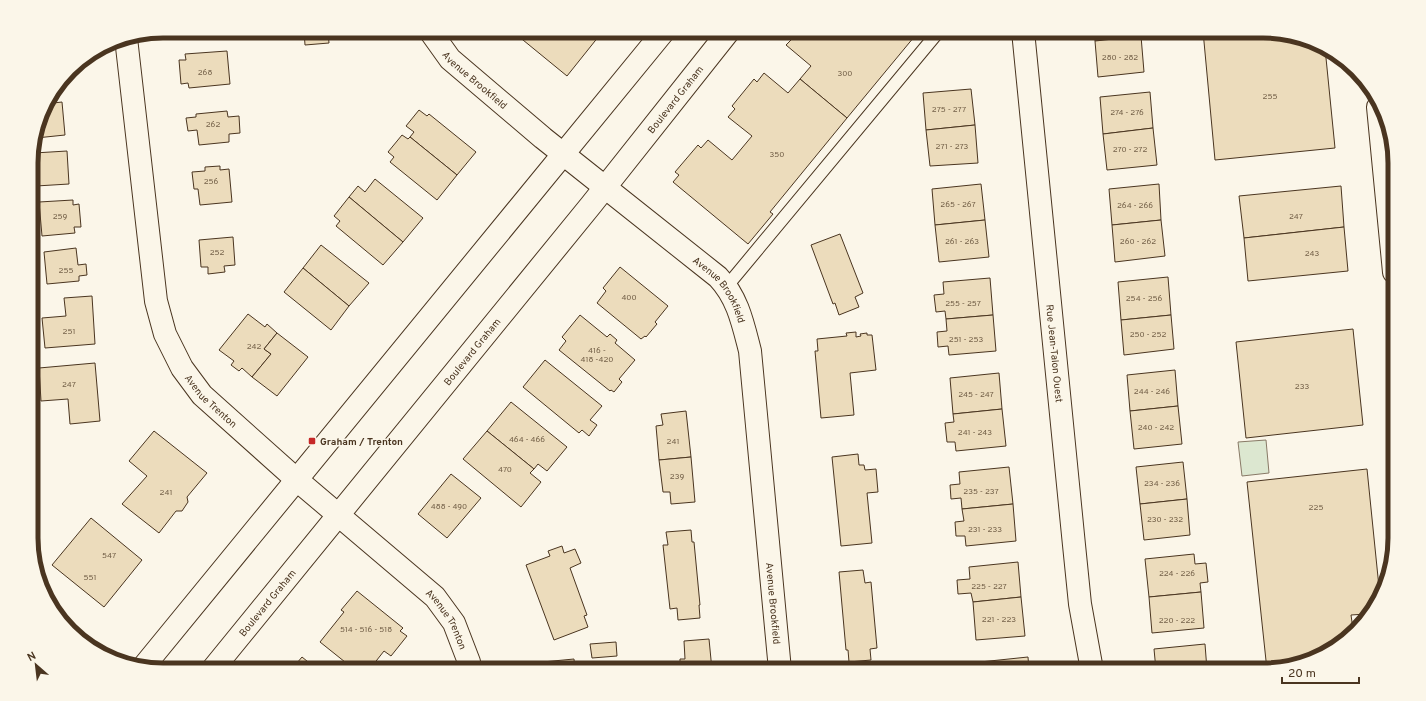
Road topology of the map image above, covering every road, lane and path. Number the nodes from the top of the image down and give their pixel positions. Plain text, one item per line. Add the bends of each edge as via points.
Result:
1 (435, 38) edge
2 (658, 38) edge
3 (722, 38) edge
4 (933, 38) edge
5 (1024, 38) edge
6 (127, 44) edge
7 (1379, 118) edge
8 (563, 154) junction
9 (605, 186) junction
10 (1388, 210) edge
11 (727, 286) junction
12 (297, 480) junction
13 (338, 514) junction
14 (147, 662) edge
15 (218, 663) edge
16 (469, 663) edge
17 (779, 663) edge
18 (1091, 663) edge

1 - 8 street, Avenue Brookfield via 450,59
2 - 8 street
3 - 9 street, Boulevard Graham
4 - 11 lane
5 - 18 street, Rue Jean-Talon Ouest via 1080,604
6 - 12 street, Avenue Trenton via 156,301 165,334 182,368 202,396
7 - 10 street
8 - 9 street, Avenue Brookfield
8 - 12 street
9 - 11 street, Avenue Brookfield
9 - 13 street, Boulevard Graham
11 - 17 street, Avenue Brookfield via 739,310 750,351
12 - 13 street, Avenue Trenton
12 - 14 street
13 - 15 street, Boulevard Graham
13 - 16 street, Avenue Trenton via 435,597 454,623

